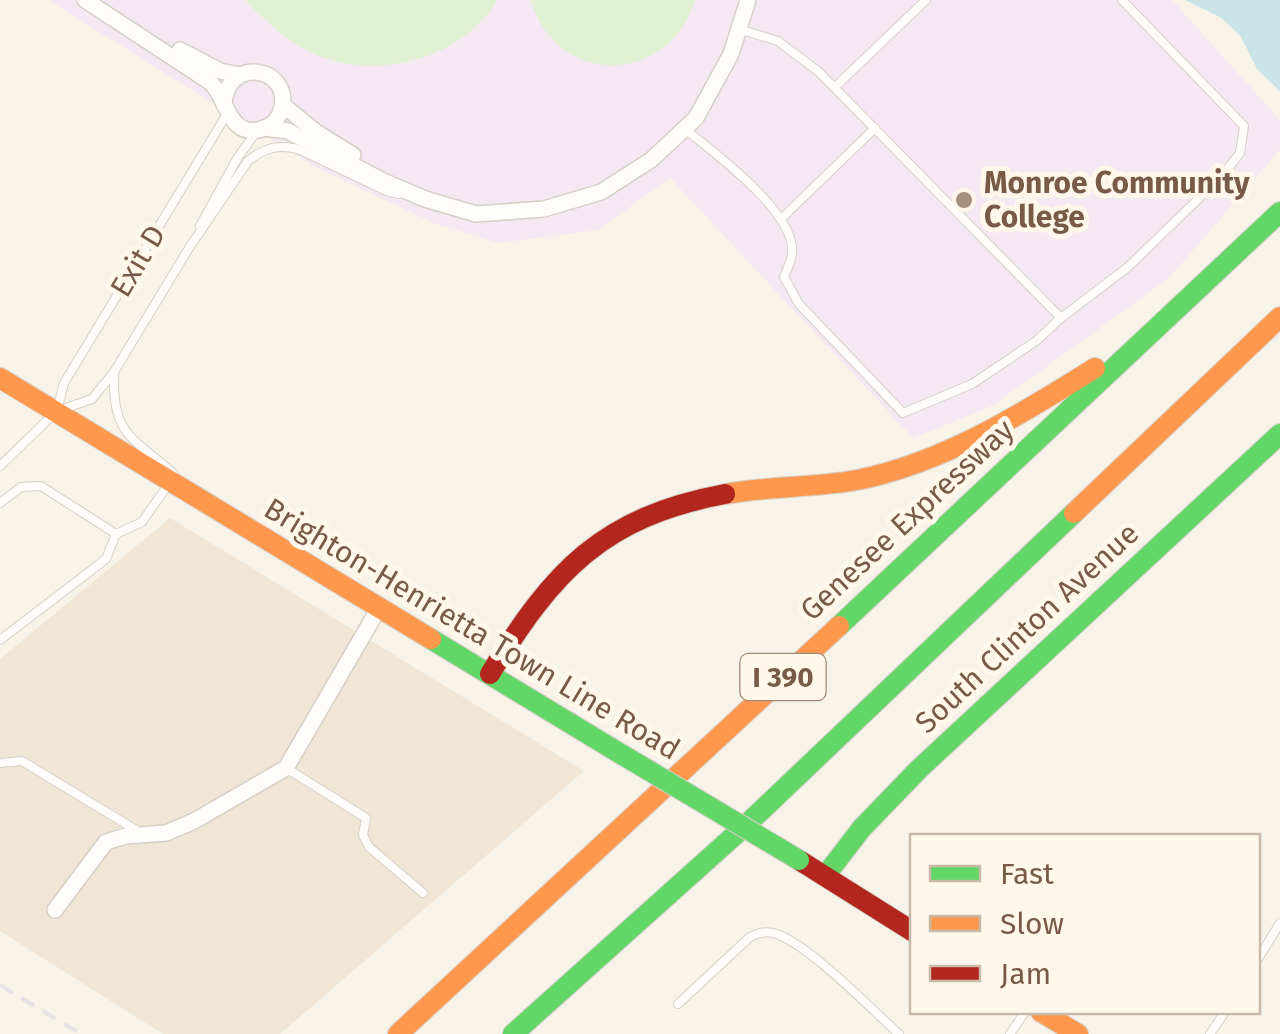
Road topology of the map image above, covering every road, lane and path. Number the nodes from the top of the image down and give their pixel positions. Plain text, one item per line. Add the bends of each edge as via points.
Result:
1 (85, 0) edge
2 (748, 0) edge
3 (926, 0) edge
4 (1122, 0) edge
5 (129, 26) junction
6 (739, 29) junction
7 (240, 75) junction
8 (834, 87) junction
9 (283, 105) junction
10 (226, 109) junction
11 (685, 128) junction
12 (875, 128) junction
13 (261, 129) junction
14 (425, 200) junction
15 (1280, 212) edge
16 (781, 219) junction
17 (189, 248) junction
18 (1280, 317) edge
19 (1061, 318) junction
20 (1166, 318) junction
21 (114, 372) junction
22 (0, 378) edge
23 (57, 411) junction
24 (1280, 434) edge
25 (0, 466) edge
26 (172, 478) junction
27 (0, 503) edge
28 (116, 534) junction
29 (379, 608) junction
30 (0, 640) edge
31 (490, 674) junction
32 (0, 762) edge
33 (286, 768) junction
34 (144, 836) junction
35 (825, 876) junction
36 (423, 893) dead end
37 (55, 910) dead end
38 (1280, 924) edge
39 (910, 930) edge
40 (1260, 956) edge
41 (678, 1004) dead end
42 (1045, 1014) edge
43 (398, 1034) edge
44 (513, 1034) edge
45 (899, 1034) edge
46 (1078, 1034) edge

1 - 5 street
2 - 6 street
3 - 8 lane
4 - 19 lane via 1244,126 1240,153 1128,267
5 - 7 street
5 - 10 street via 210,82
6 - 8 lane via 778,41
6 - 11 street via 705,102
7 - 9 street via 272,78
7 - 10 street via 228,86
8 - 12 lane
9 - 13 street via 275,122
9 - 14 street
10 - 13 street via 240,127
10 - 23 lane, Exit D via 64,384
11 - 14 street via 651,160 600,192 544,210 476,214
11 - 16 lane
12 - 16 lane
12 - 19 lane
13 - 14 street via 288,131
13 - 17 lane
14 - 17 lane via 386,192 298,150 273,147 248,161
15 - 20 main road, Genesee Expressway / I 390
16 - 19 lane via 792,250 784,277 799,304 903,412 972,384
17 - 21 lane
18 - 44 main road, I 390 via 745,826
20 - 31 main road via 1044,400 948,451 824,487 686,500 616,528 554,581
20 - 43 main road, Genesee Expressway / I 390
21 - 23 lane via 92,399
21 - 26 lane via 122,430
22 - 23 main road, Brighton-Henrietta Town Line Road
23 - 25 lane
23 - 26 main road, Brighton-Henrietta Town Line Road
24 - 35 main road, South Clinton Avenue via 931,757
26 - 28 lane via 142,522
26 - 29 main road, Brighton-Henrietta Town Line Road
27 - 28 lane via 22,488 42,486
28 - 30 lane via 106,559
29 - 31 main road, Brighton-Henrietta Town Line Road
29 - 33 street
31 - 35 main road, Brighton-Henrietta Town Line Road, bridge
32 - 34 lane via 22,761
33 - 34 street via 194,821
33 - 36 lane via 366,818 369,846
34 - 37 street via 106,842
35 - 39 main road, Brighton-Henrietta Town Line Road
38 - 40 lane
41 - 45 lane via 750,937 774,933 804,950
42 - 46 main road

